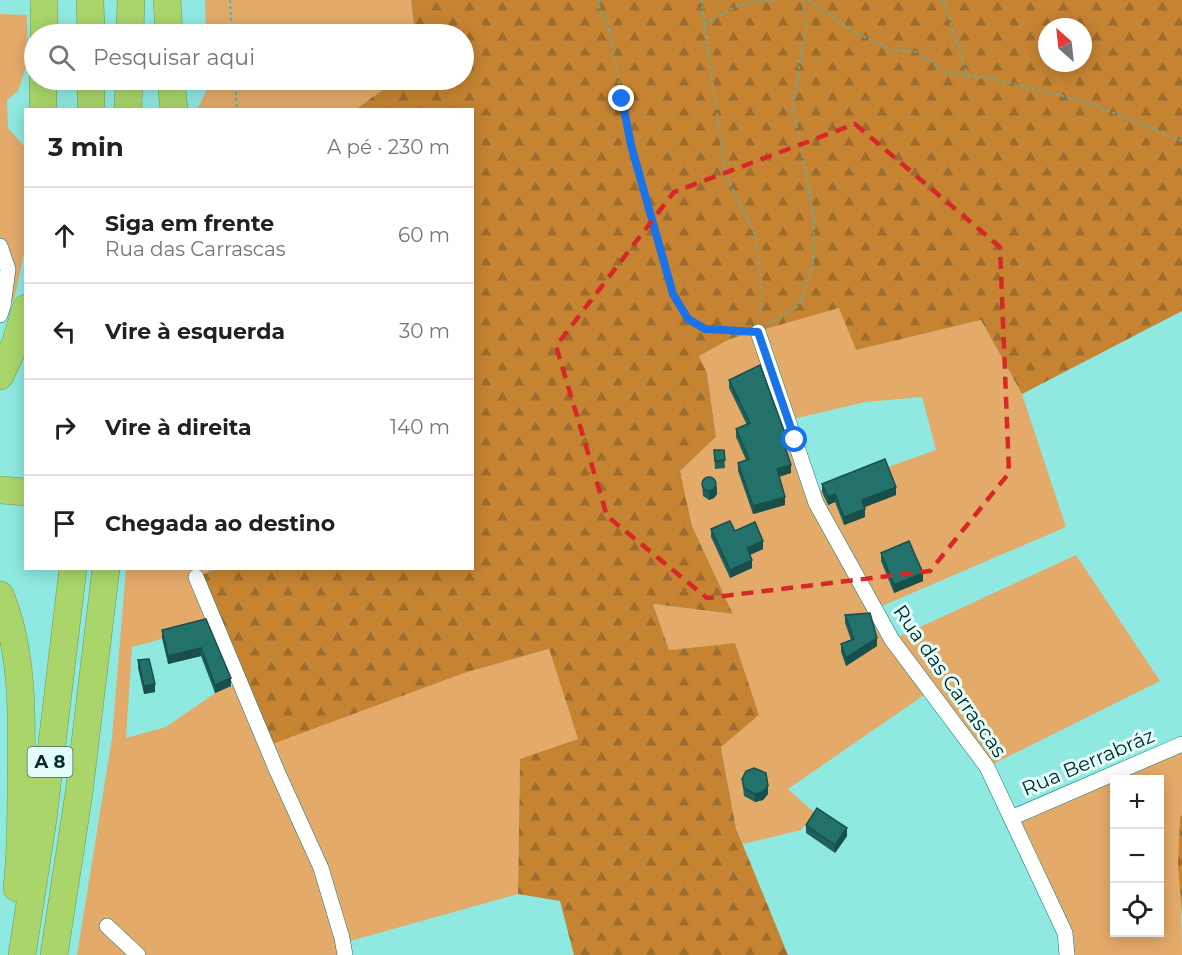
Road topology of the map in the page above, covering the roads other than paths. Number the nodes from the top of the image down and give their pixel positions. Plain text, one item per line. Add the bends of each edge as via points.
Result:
1 (44, 0) edge
2 (90, 0) edge
3 (131, 0) edge
4 (167, 0) edge
5 (44, 24) edge
6 (91, 24) edge
7 (130, 24) edge
8 (168, 24) edge
9 (43, 90) edge
10 (91, 90) edge
11 (129, 90) edge
12 (172, 90) edge
13 (43, 108) edge
14 (91, 108) edge
15 (128, 108) edge
16 (174, 108) edge
17 (0, 246) edge
18 (0, 315) edge
19 (24, 315) edge
20 (758, 332) road end
21 (0, 376) edge
22 (0, 490) edge
23 (24, 492) edge
24 (0, 502) edge
25 (24, 504) edge
26 (73, 570) edge
27 (106, 570) edge
28 (196, 577) dead end
29 (0, 595) edge
30 (1182, 744) edge
31 (1011, 819) junction
32 (107, 926) dead end
33 (7, 955) edge
34 (22, 955) edge
35 (54, 955) edge
36 (138, 955) edge
37 (345, 955) edge
38 (1067, 955) edge

1 - 5 highway
2 - 6 highway
3 - 7 highway
4 - 8 highway
9 - 13 highway
10 - 14 highway
11 - 15 highway
12 - 16 highway
17 - 18 street via 8,268
19 - 21 highway
20 - 31 street, Rua das Carrascas via 816,503 892,640 987,767
22 - 23 highway
24 - 25 highway
26 - 34 highway, A 8 via 43,819
27 - 35 highway, A 8 via 79,793
28 - 37 street via 321,867
29 - 33 highway via 15,650 21,757 18,874
30 - 31 street, Rua Berrabráz
31 - 38 street, Rua das Carrascas via 1065,933
32 - 36 street

